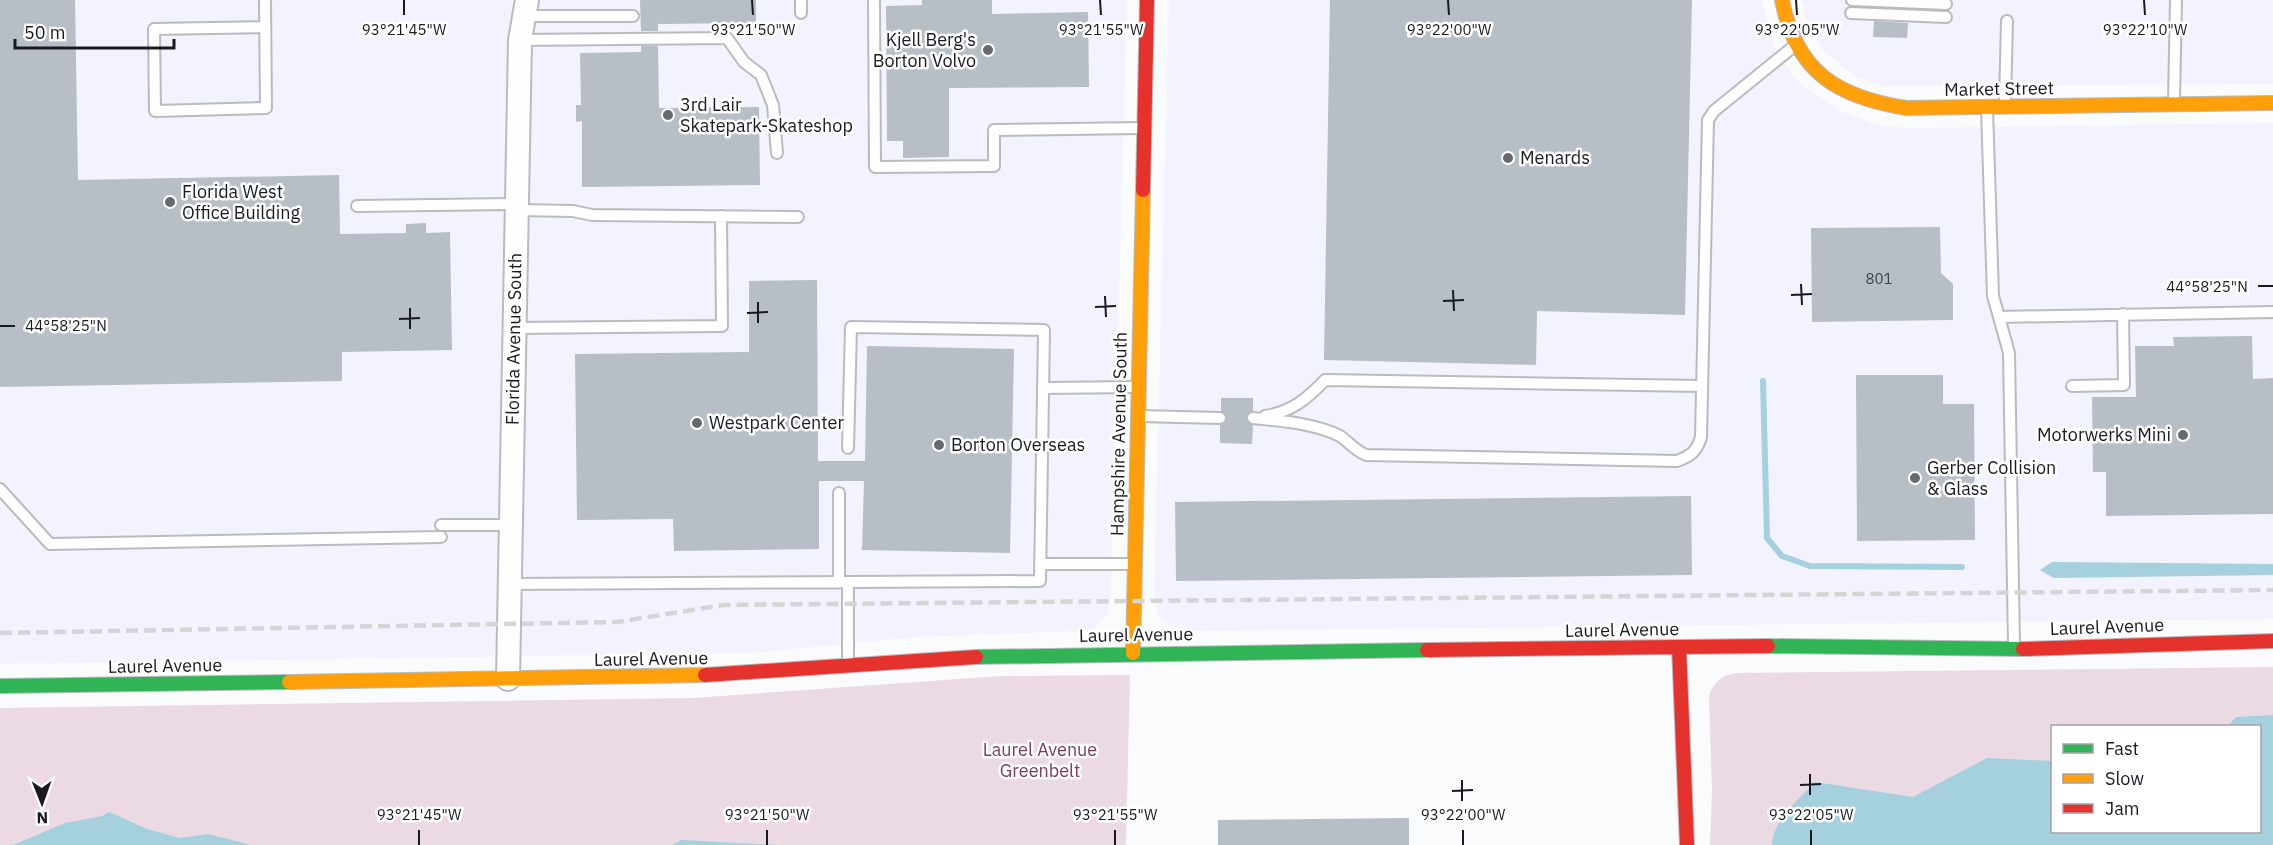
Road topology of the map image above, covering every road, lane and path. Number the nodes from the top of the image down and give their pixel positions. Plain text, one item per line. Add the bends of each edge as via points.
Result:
1 (265, 0) edge
2 (801, 0) edge
3 (874, 0) edge
4 (1148, 0) edge
5 (1782, 0) edge
6 (1852, 0) edge
7 (2176, 0) edge
8 (1946, 4) dead end
9 (525, 8) edge
10 (801, 13) dead end
11 (1851, 13) dead end
12 (633, 16) dead end
13 (1946, 17) dead end
14 (2007, 21) dead end
15 (265, 27) junction
16 (520, 40) junction
17 (1796, 45) junction
18 (2273, 103) edge
19 (2174, 105) junction
20 (2005, 106) junction
21 (1987, 107) junction
22 (1145, 128) junction
23 (777, 153) dead end
24 (357, 206) dead end
25 (517, 207) junction
26 (721, 216) junction
27 (798, 217) dead end
28 (2273, 312) edge
29 (2123, 314) junction
30 (1999, 317) junction
31 (515, 328) junction
32 (1702, 386) junction
33 (2072, 386) dead end
34 (1138, 387) junction
35 (1043, 388) junction
36 (1137, 416) junction
37 (1220, 418) dead end
38 (848, 448) dead end
39 (0, 489) edge
40 (839, 493) dead end
41 (441, 525) dead end
42 (510, 525) junction
43 (441, 537) dead end
44 (1040, 564) junction
45 (1134, 564) junction
46 (843, 582) junction
47 (509, 584) junction
48 (2273, 641) edge
49 (1679, 647) junction
50 (2014, 649) junction
51 (1133, 653) junction
52 (848, 665) junction
53 (508, 679) junction
54 (0, 686) edge
55 (1687, 845) edge

1 - 15 lane
2 - 10 lane
3 - 22 lane via 876,167 994,166 994,130
4 - 22 street, Hampshire Avenue South
5 - 17 street, Market Street
6 - 8 lane
7 - 19 lane
9 - 12 lane
9 - 16 street, Florida Avenue South
11 - 13 lane
14 - 20 lane
15 - 15 lane via 266,108 155,111 154,29
16 - 23 lane via 727,38 744,62 761,75 773,105
16 - 25 street, Florida Avenue South
17 - 21 street, Market Street via 1815,72 1858,100 1906,108
17 - 32 lane via 1708,120
18 - 19 street, Market Street
19 - 20 street, Market Street
20 - 21 street, Market Street
21 - 30 lane via 1993,296
22 - 34 street, Hampshire Avenue South
24 - 25 lane
25 - 26 lane via 592,215
25 - 31 street, Florida Avenue South
26 - 27 lane
26 - 31 lane via 722,326
28 - 29 lane
29 - 30 lane
29 - 33 lane via 2124,385
30 - 50 lane via 2009,353
31 - 42 street, Florida Avenue South
32 - 32 lane via 1325,380 1305,400 1282,413 1253,418 1329,432 1366,455 1677,461 1690,457 1698,448
34 - 35 lane
34 - 36 street, Hampshire Avenue South
35 - 38 lane via 1044,330 851,327
35 - 44 lane
36 - 37 lane
36 - 45 street, Hampshire Avenue South
39 - 43 lane via 50,544
40 - 46 lane
41 - 42 lane
42 - 47 street, Florida Avenue South
44 - 45 lane
44 - 46 lane via 1040,580
45 - 51 street, Hampshire Avenue South
46 - 47 lane
46 - 52 lane
47 - 53 street, Florida Avenue South
48 - 50 street, Laurel Avenue
49 - 50 street, Laurel Avenue
49 - 51 street, Laurel Avenue
49 - 55 street
51 - 52 street, Laurel Avenue via 998,655
52 - 53 street, Laurel Avenue via 728,675
53 - 54 street, Laurel Avenue

